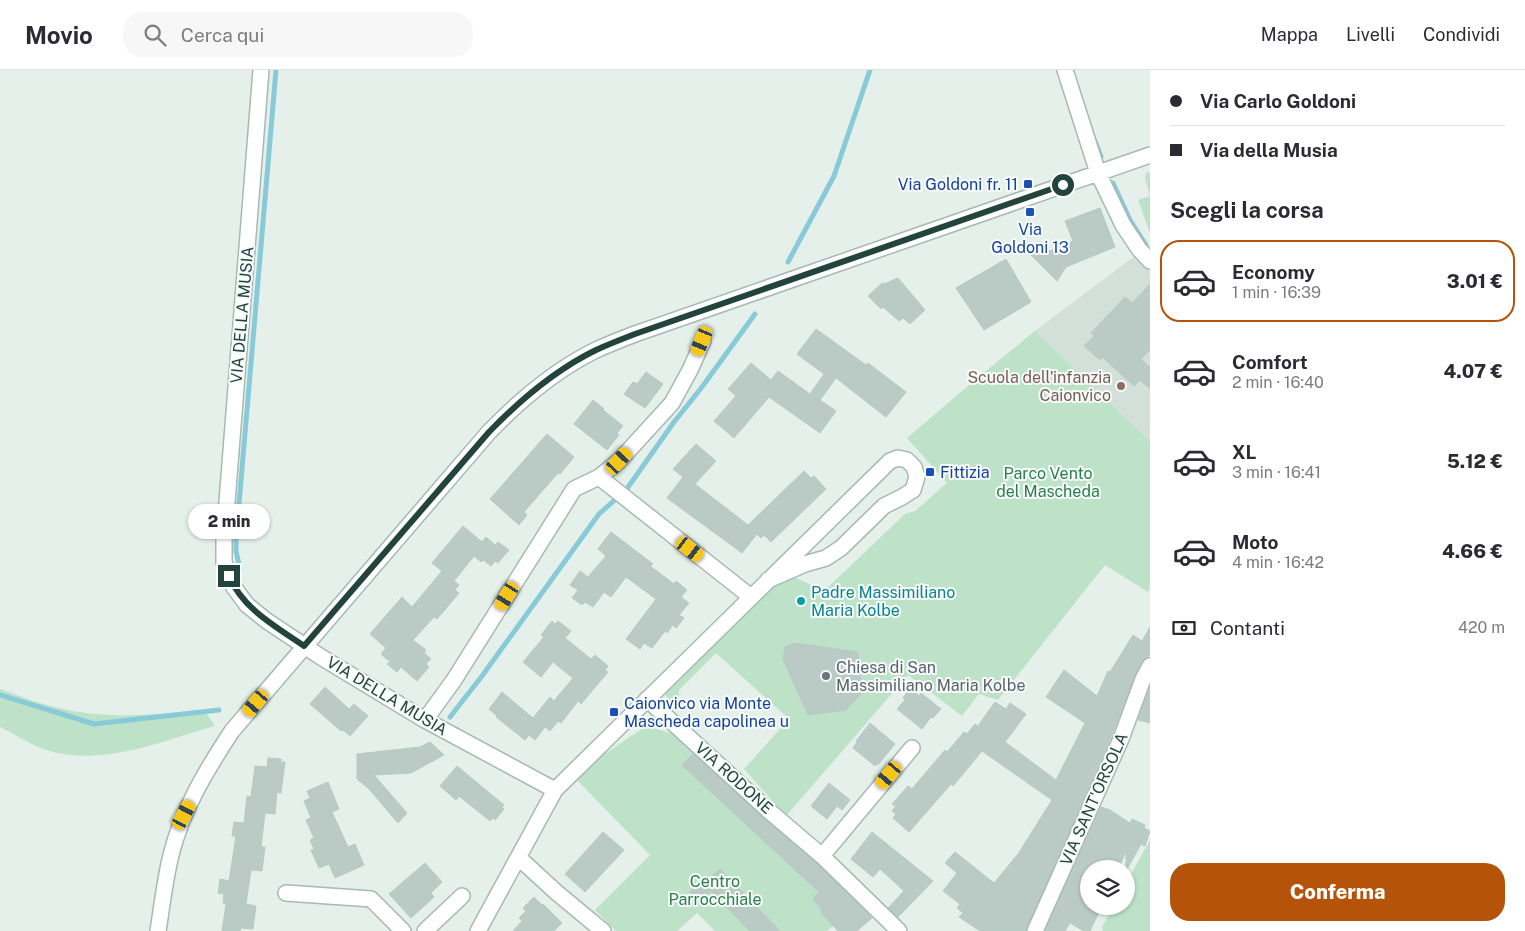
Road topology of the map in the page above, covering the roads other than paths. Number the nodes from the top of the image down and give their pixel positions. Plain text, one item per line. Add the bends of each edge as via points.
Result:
1 (262, 70) edge
2 (1064, 70) edge
3 (1150, 155) edge
4 (1098, 173) junction
5 (1150, 261) edge
6 (702, 341) dead end
7 (599, 477) junction
8 (768, 580) junction
9 (751, 597) junction
10 (304, 646) junction
11 (1150, 666) edge
12 (647, 699) junction
13 (425, 720) junction
14 (912, 748) dead end
15 (555, 790) junction
16 (822, 856) junction
17 (519, 858) junction
18 (286, 893) dead end
19 (462, 896) dead end
20 (158, 931) edge
21 (403, 931) edge
22 (425, 931) edge
23 (478, 931) edge
24 (603, 931) edge
25 (899, 931) edge
26 (1035, 931) edge

1 - 10 street, VIA DELLA MUSIA via 224,562 233,586 247,605
2 - 4 street
3 - 4 street
4 - 5 street via 1123,225
4 - 10 street via 635,334 571,364 514,406 489,432
6 - 7 street via 672,403 619,461
7 - 9 street
7 - 13 street via 574,489 454,680
8 - 8 street via 826,558 841,548 884,506 913,490 918,477 914,466 898,458 890,461
8 - 9 street
9 - 12 street
10 - 13 street, VIA DELLA MUSIA
10 - 20 street via 232,731 184,815 171,855
11 - 26 street, VIA SANT'ORSOLA
12 - 15 street
12 - 16 street, VIA RODONE via 735,770
13 - 15 street, VIA DELLA MUSIA
14 - 16 street
15 - 17 street
16 - 25 street, VIA RODONE
17 - 23 street
17 - 24 street
18 - 21 street via 371,899
19 - 22 street

